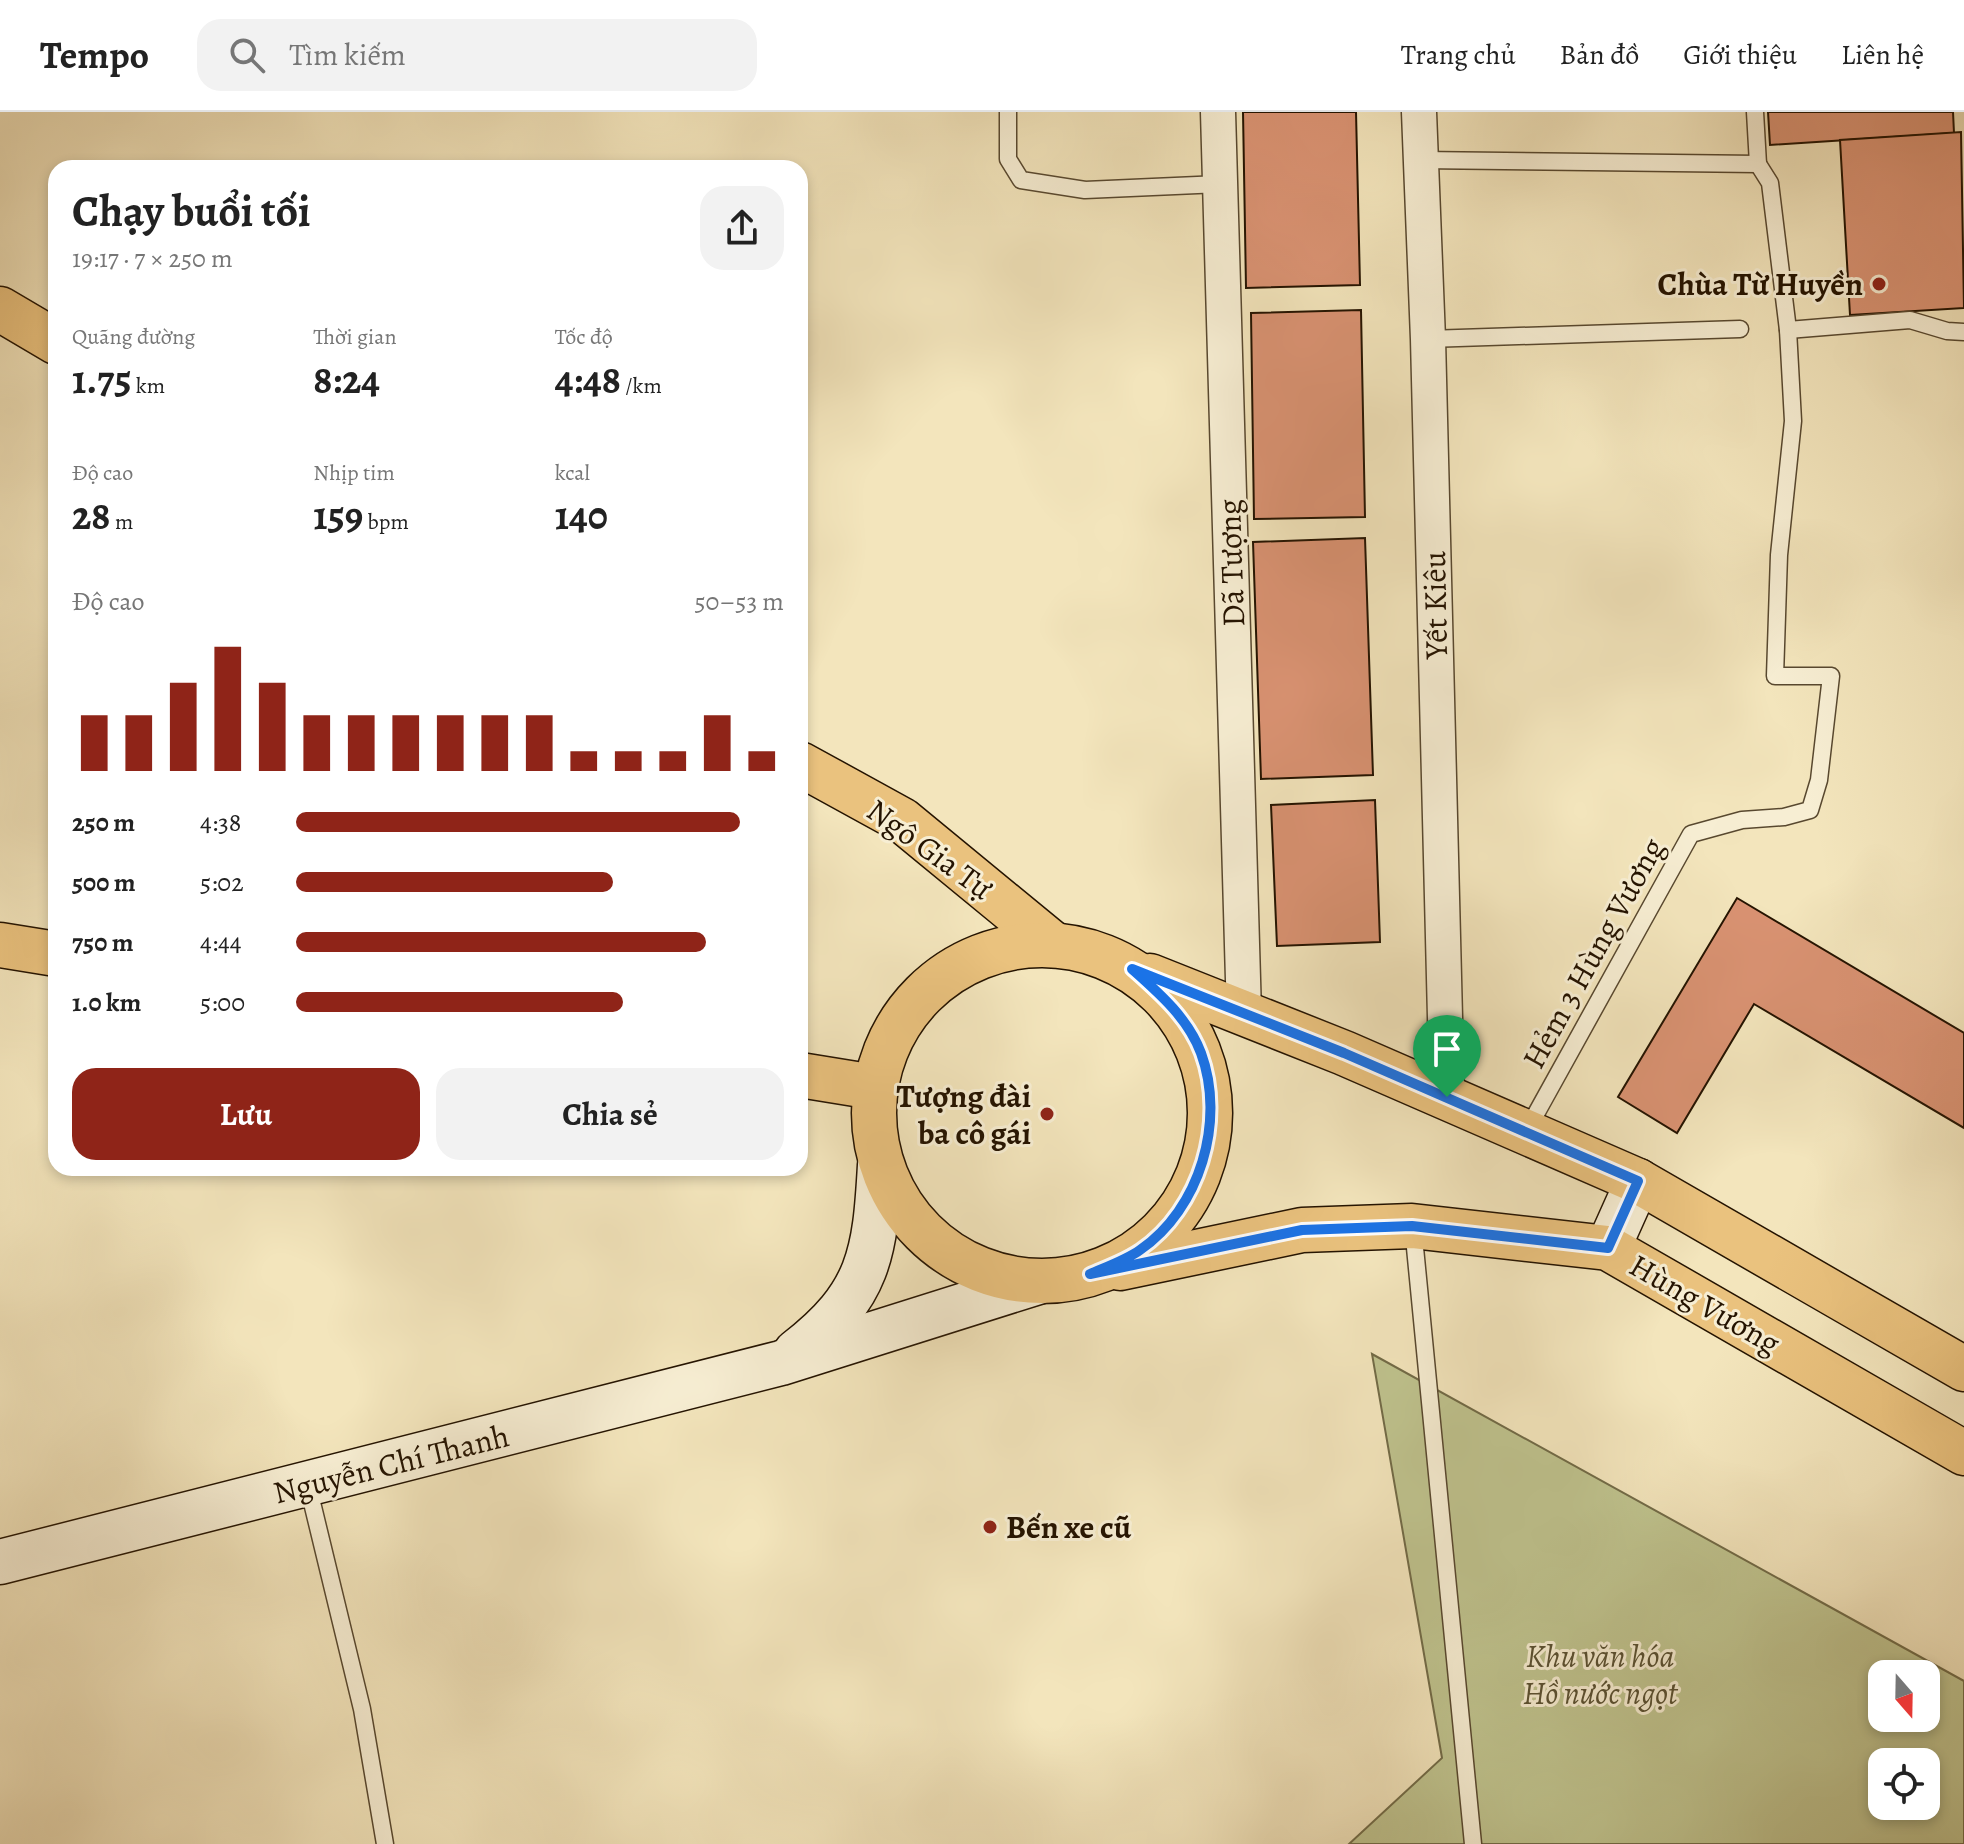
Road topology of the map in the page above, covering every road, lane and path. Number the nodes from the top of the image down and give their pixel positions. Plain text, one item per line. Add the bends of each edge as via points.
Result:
1 (1008, 112) edge
2 (1218, 112) edge
3 (1419, 112) edge
4 (1755, 112) edge
5 (1420, 160) junction
6 (1758, 164) junction
7 (1220, 184) junction
8 (0, 309) edge
9 (1740, 329) dead end
10 (1788, 330) junction
11 (1964, 332) edge
12 (48, 337) edge
13 (1428, 339) junction
14 (808, 768) edge
15 (0, 945) edge
16 (1054, 945) junction
17 (48, 953) edge
18 (1132, 969) junction
19 (1244, 1014) junction
20 (808, 1076) edge
21 (874, 1087) junction
22 (1447, 1097) junction
23 (1526, 1132) junction
24 (880, 1165) junction
25 (1638, 1181) junction
26 (1412, 1226) junction
27 (1608, 1248) junction
28 (1090, 1274) junction
29 (1038, 1282) junction
30 (781, 1363) junction
31 (1964, 1369) edge
32 (1964, 1453) edge
33 (308, 1486) junction
34 (0, 1562) edge
35 (385, 1844) edge
36 (1473, 1844) edge

1 - 7 lane via 1008,159 1021,180 1085,190
2 - 7 street, Dã Tượng
3 - 5 street, Yết Kiêu
4 - 6 lane, Hẻm 3 Hùng Vương
5 - 6 lane
5 - 13 street, Yết Kiêu
6 - 10 lane, Hẻm 3 Hùng Vương via 1770,183
7 - 19 street, Dã Tượng
8 - 12 main road
9 - 13 lane
10 - 11 lane via 1910,320
10 - 23 lane, Hẻm 3 Hùng Vương via 1793,421 1779,555 1775,676 1831,676 1819,780 1810,810 1691,834
13 - 22 street, Yết Kiêu
14 - 16 main road, Ngô Gia Tự via 902,820
15 - 17 main road
16 - 18 main road
16 - 21 main road via 1003,948 957,967 918,998 889,1039
18 - 19 main road
18 - 28 main road via 1173,1005 1201,1053 1211,1107 1204,1162 1180,1211 1141,1250
19 - 22 main road
20 - 21 main road
21 - 24 main road
22 - 23 main road
23 - 25 main road
24 - 29 main road via 904,1211 940,1249 987,1273
24 - 30 main road, Nguyễn Chí Thanh via 877,1222 862,1281 830,1326
25 - 27 main road
25 - 31 main road
26 - 27 main road, Hùng Vương
26 - 28 main road, Hùng Vương via 1302,1230
26 - 36 lane
27 - 32 main road, Hùng Vương
28 - 29 main road
29 - 30 main road, Nguyễn Chí Thanh
30 - 33 main road, Nguyễn Chí Thanh
33 - 34 main road, Nguyễn Chí Thanh
33 - 35 lane via 362,1709

